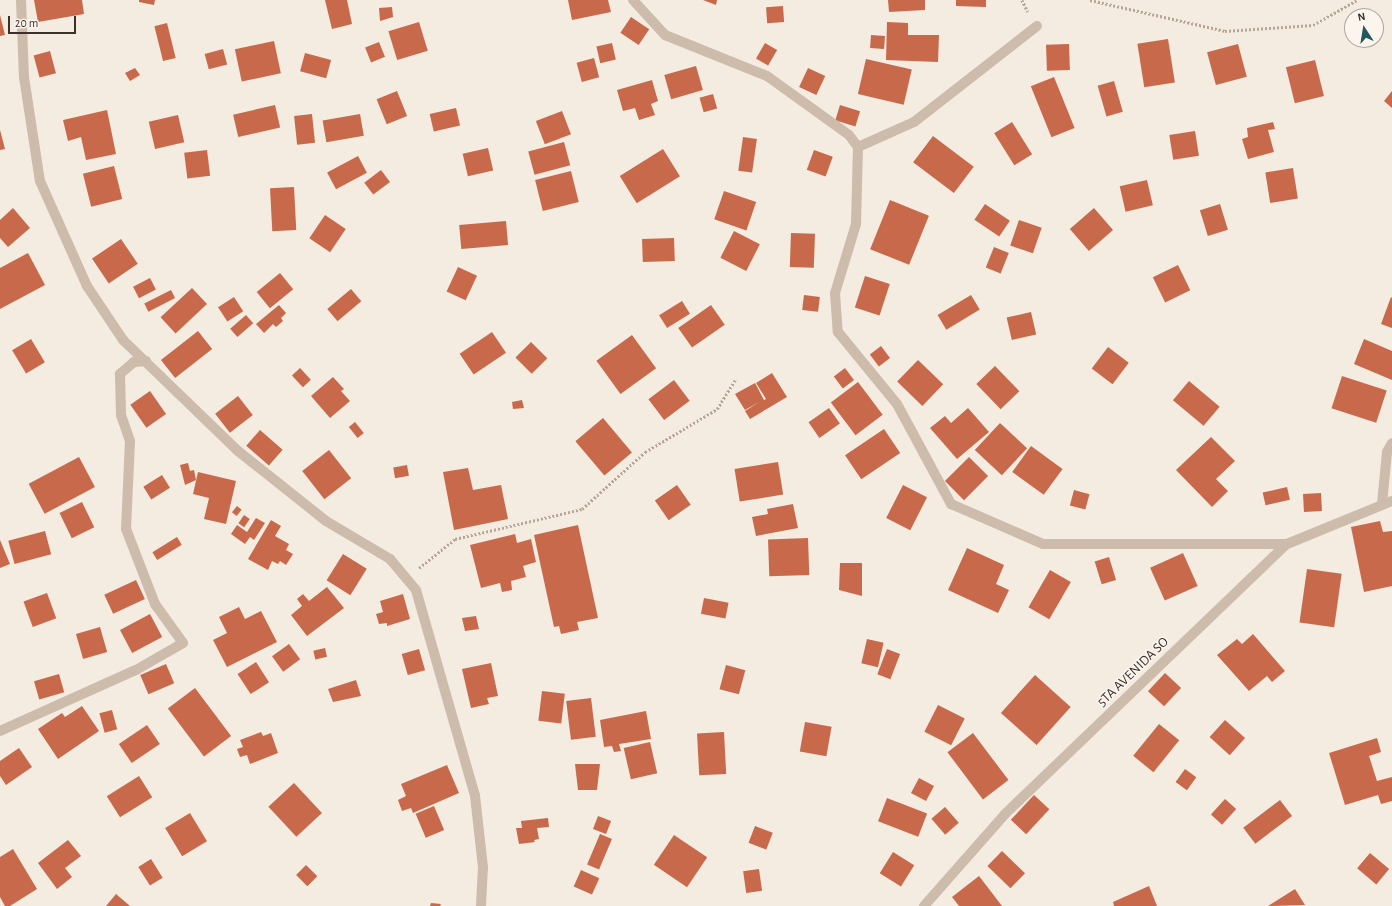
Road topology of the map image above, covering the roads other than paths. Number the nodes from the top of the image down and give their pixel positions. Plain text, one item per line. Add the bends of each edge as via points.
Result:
1 (21, 0) edge
2 (633, 0) edge
3 (1036, 26) dead end
4 (858, 147) junction
5 (146, 361) junction
6 (1392, 443) edge
7 (1387, 503) edge
8 (1287, 544) junction
9 (0, 731) edge
10 (481, 906) edge
11 (924, 906) edge

1 - 5 street via 24,78 40,181 87,286 123,340
2 - 4 street via 665,35 767,76 849,135
3 - 4 street via 914,122
4 - 8 street via 856,224 835,293 838,332 897,404 951,504 1043,544
5 - 9 street via 134,362 120,374 120,415 130,441 126,529 155,604 183,643 136,670
5 - 10 street via 238,451 326,521 390,559 416,590 475,796 483,867
6 - 7 street via 1387,452
7 - 8 street, 5TA AVENIDA SO
8 - 11 street, 5TA AVENIDA SO via 1005,814

